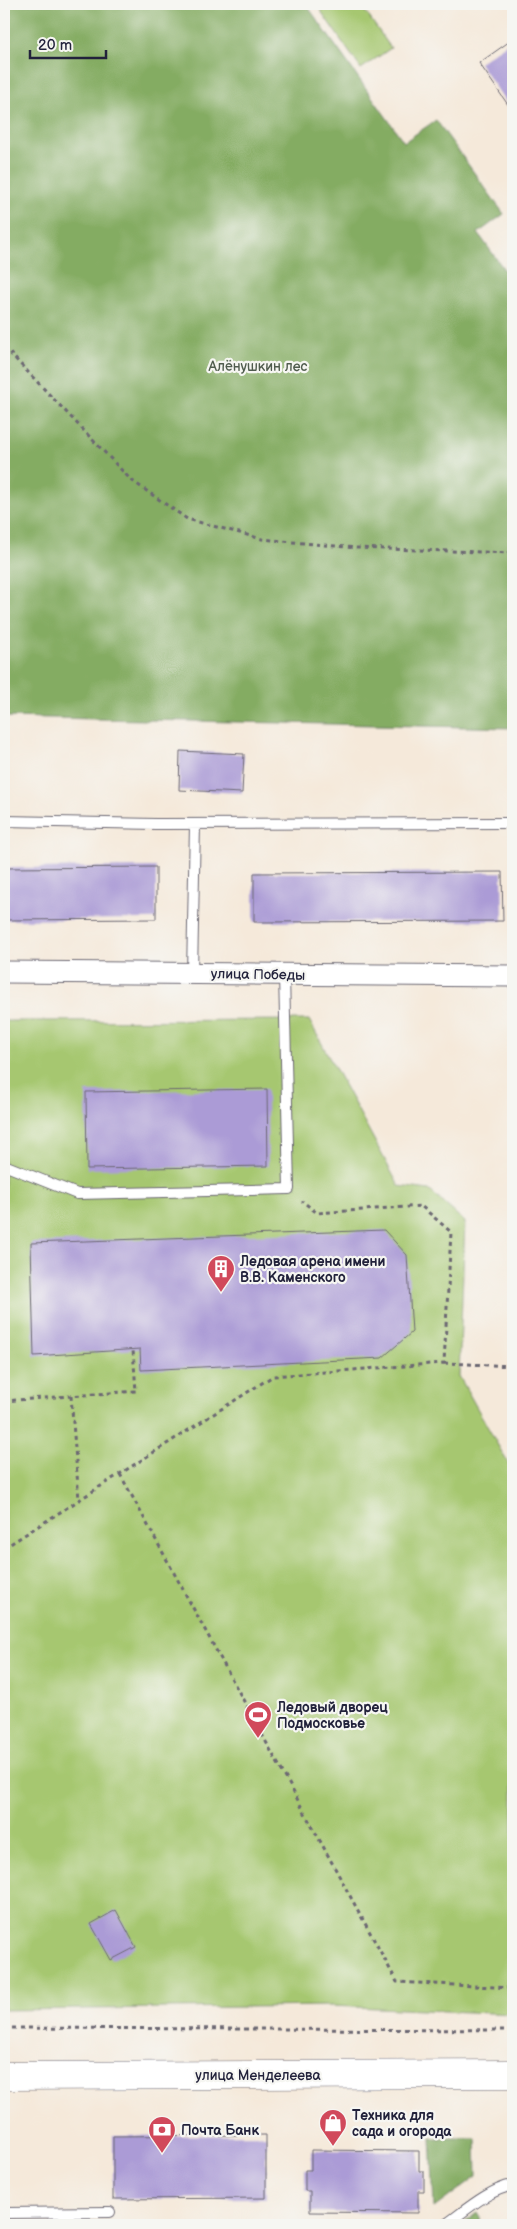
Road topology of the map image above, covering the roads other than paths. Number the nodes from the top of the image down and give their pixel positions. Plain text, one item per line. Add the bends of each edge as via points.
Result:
1 (4, 821) edge
2 (513, 823) edge
3 (195, 824) junction
4 (4, 972) edge
5 (192, 974) junction
6 (284, 974) junction
7 (513, 976) edge
8 (4, 1164) edge
9 (513, 2074) edge
10 (4, 2076) edge
11 (513, 2185) edge
12 (4, 2212) edge
13 (110, 2212) dead end
14 (445, 2225) edge

1 - 3 lane
2 - 3 lane
3 - 5 lane
4 - 5 street, улица Победы
5 - 6 street, улица Победы
6 - 7 street, улица Победы
6 - 8 lane via 288,1189 78,1194
9 - 10 main road, улица Менделеева
11 - 14 lane via 476,2202
12 - 13 lane

